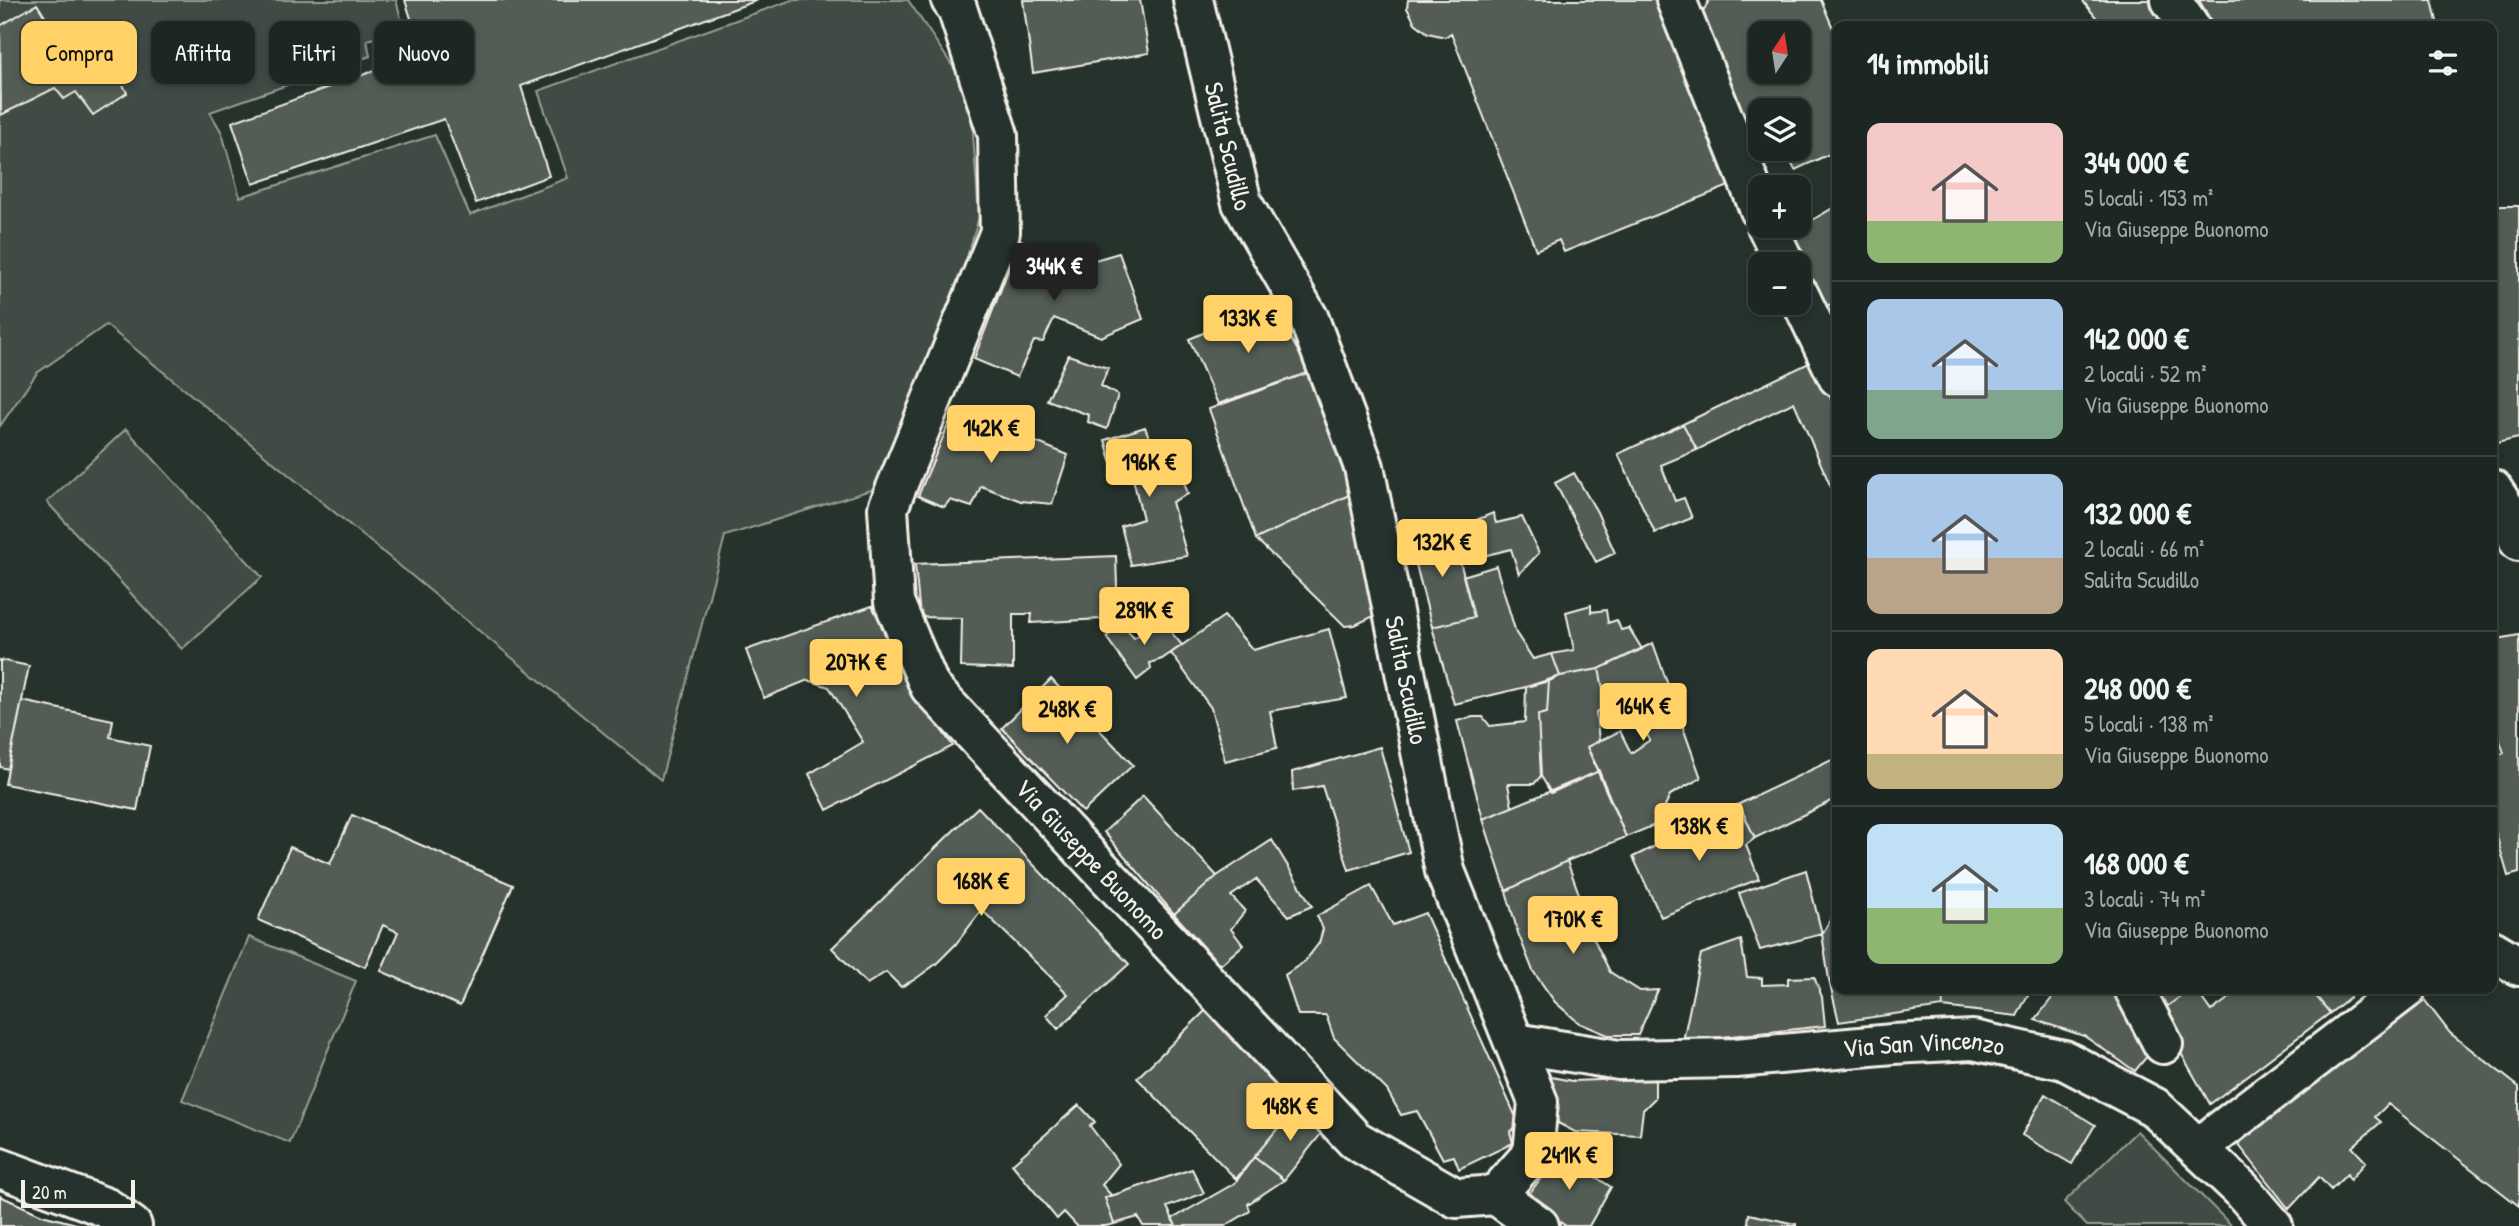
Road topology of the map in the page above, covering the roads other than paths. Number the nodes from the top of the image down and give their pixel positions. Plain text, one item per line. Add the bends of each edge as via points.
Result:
1 (951, 0) edge
2 (1193, 0) edge
3 (1676, 0) edge
4 (2171, 0) edge
5 (2186, 21) edge
6 (1748, 181) edge
7 (1809, 315) edge
8 (1832, 364) edge
9 (2497, 496) edge
10 (2519, 541) edge
11 (2137, 994) edge
12 (2399, 994) edge
13 (1515, 1043) junction
14 (2164, 1044) dead end
15 (2198, 1148) junction
16 (0, 1168) edge
17 (1496, 1195) junction
18 (132, 1226) edge
19 (1539, 1226) edge
20 (2273, 1226) edge

1 - 17 street, Via Giuseppe Buonomo via 999,135 1000,232 888,508 894,603 930,687 1355,1140 1456,1198
2 - 13 street, Salita Scudillo via 1242,203 1309,320 1364,467 1445,871
3 - 6 street
4 - 5 street
7 - 8 street
9 - 10 street
11 - 14 street
12 - 15 street
13 - 15 street, Via San Vincenzo via 1619,1060 1736,1058 1973,1040 2064,1060 2154,1107
13 - 17 street, Salita Scudillo via 1538,1102 1533,1153
15 - 20 street, Via San Vincenzo
16 - 18 street via 107,1208
17 - 19 street

